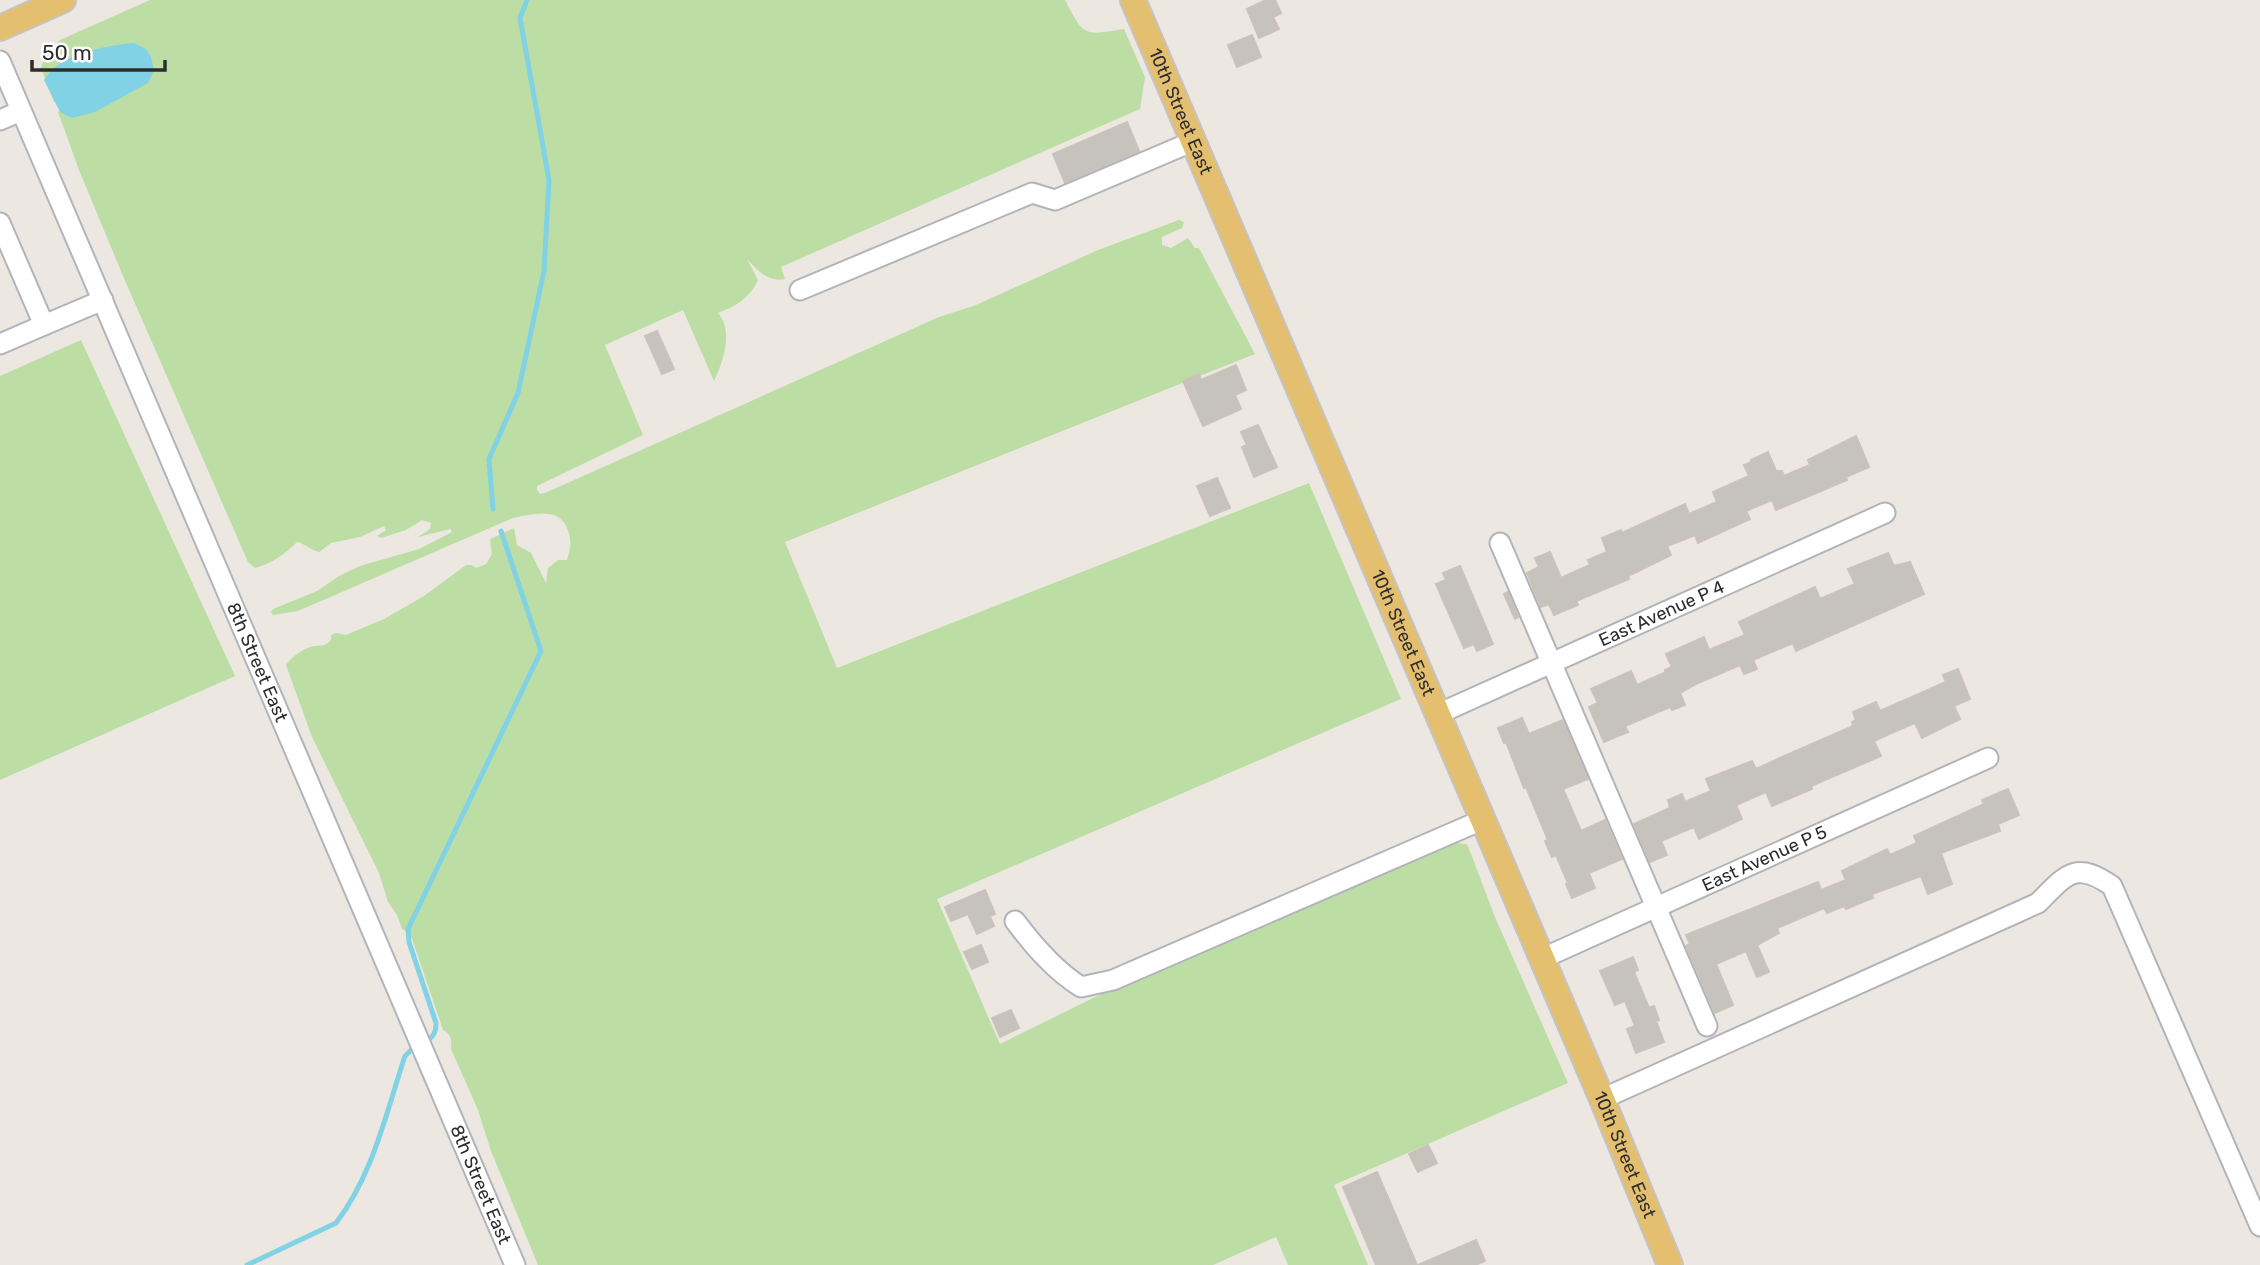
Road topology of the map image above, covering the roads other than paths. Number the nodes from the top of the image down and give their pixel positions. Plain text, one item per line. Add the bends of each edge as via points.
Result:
1 (64, 0) edge
2 (1133, 0) edge
3 (0, 27) edge
4 (0, 61) edge
5 (21, 111) junction
6 (0, 120) edge
7 (1194, 141) junction
8 (0, 223) edge
9 (800, 290) dead end
10 (103, 300) junction
11 (44, 325) junction
12 (0, 345) edge
13 (1885, 513) dead end
14 (1500, 543) dead end
15 (1552, 664) junction
16 (1438, 714) junction
17 (1988, 758) dead end
18 (1482, 820) junction
19 (1657, 908) junction
20 (1015, 921) dead end
21 (1541, 959) junction
22 (1707, 1026) dead end
23 (1602, 1099) junction
24 (2260, 1226) edge
25 (515, 1265) edge
26 (1670, 1265) edge

1 - 3 main road
2 - 7 main road, 10th Street East
4 - 5 street, 8th Street East
5 - 6 street
5 - 10 street, 8th Street East
7 - 9 street via 1055,200 1032,193
7 - 16 main road, 10th Street East
8 - 11 street
10 - 11 street
10 - 25 street, 8th Street East
11 - 12 street
13 - 15 street, East Avenue P 4
14 - 15 street
15 - 16 street, East Avenue P 4
15 - 19 street
16 - 18 main road, 10th Street East
17 - 19 street, East Avenue P 5
18 - 20 street via 1113,980 1081,987 1035,947
18 - 21 main road, 10th Street East
19 - 21 street, East Avenue P 5
19 - 22 street
21 - 23 main road, 10th Street East
23 - 24 street via 2038,903 2061,880 2078,871 2096,875 2112,886
23 - 26 main road, 10th Street East

